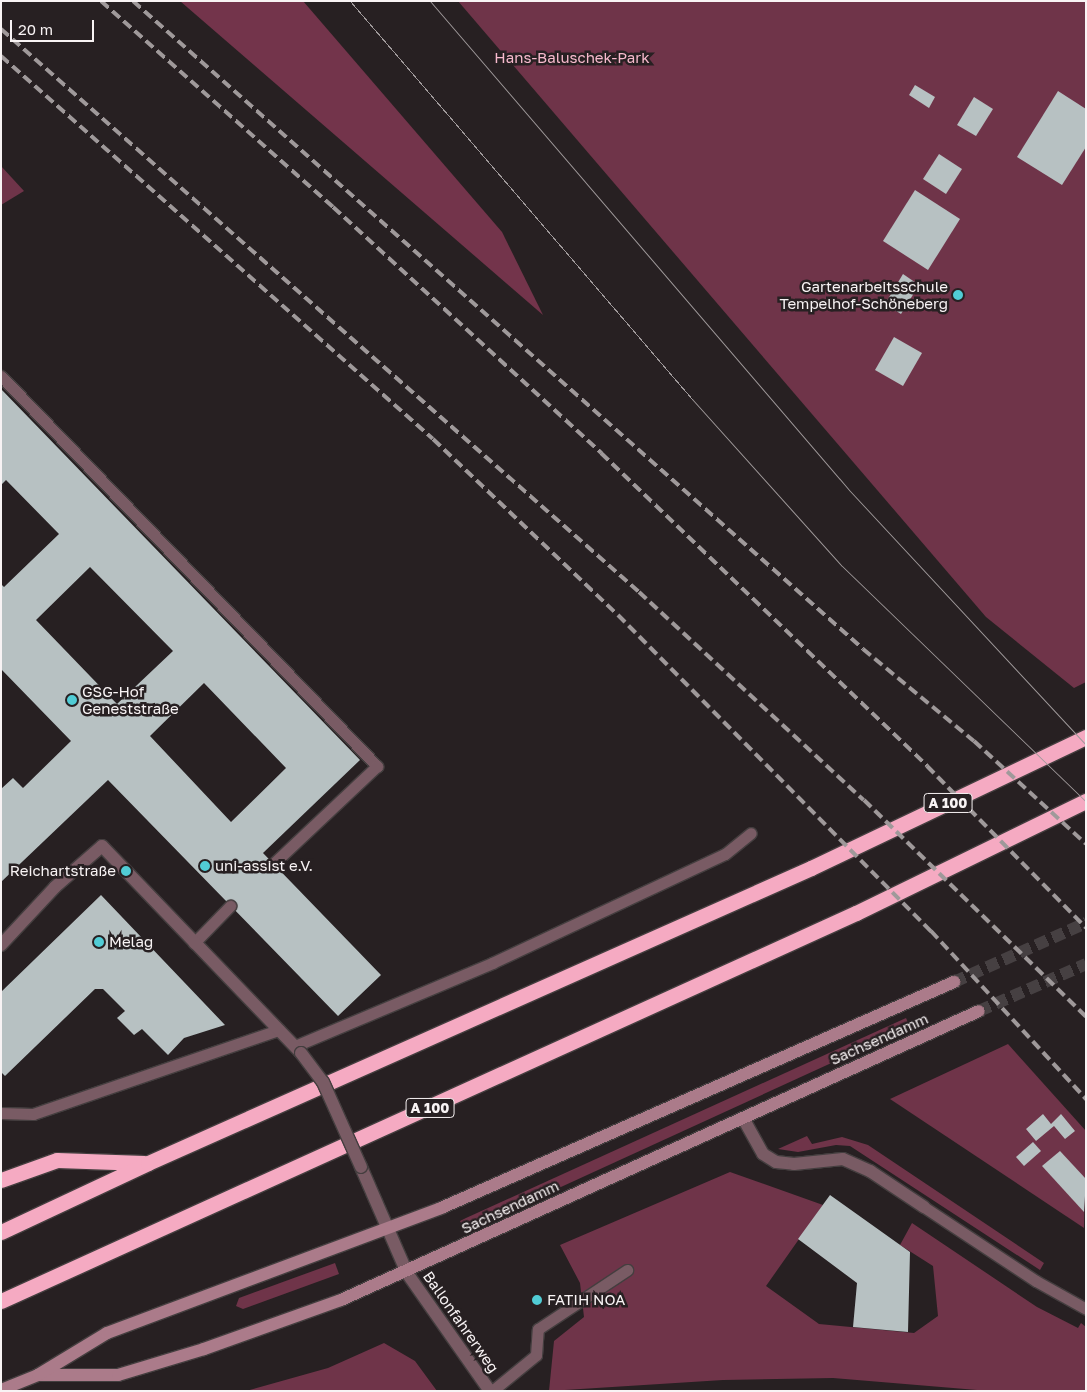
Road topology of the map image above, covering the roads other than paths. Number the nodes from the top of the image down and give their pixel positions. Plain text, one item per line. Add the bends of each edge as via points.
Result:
1 (1, 376) edge
2 (1086, 738) edge
3 (1086, 800) edge
4 (751, 833) dead end
5 (273, 864) dead end
6 (230, 906) dead end
7 (194, 943) junction
8 (1, 945) edge
9 (954, 982) tunnel mouth
10 (979, 1011) tunnel mouth
11 (279, 1030) junction
12 (298, 1050) junction
13 (1, 1113) edge
14 (742, 1118) junction
15 (148, 1163) junction
16 (1, 1180) edge
17 (924, 1207) joint
18 (388, 1229) junction
19 (1, 1232) edge
20 (627, 1270) dead end
21 (407, 1272) junction
22 (1, 1300) edge
23 (1086, 1309) edge
24 (38, 1375) junction
25 (1, 1390) edge
26 (491, 1391) edge

1 - 5 lane via 377,766
2 - 15 highway, A 100 via 811,868
3 - 22 highway, A 100 via 856,913
4 - 12 lane via 725,854
6 - 7 lane
7 - 8 street via 102,846 55,887
7 - 11 street
9 - 18 main road, Sachsendamm
10 - 14 main road, Sachsendamm
11 - 12 street
11 - 13 lane via 33,1114
12 - 18 street, bridge via 323,1082
14 - 17 street via 763,1154 776,1162 794,1164 843,1159 870,1171
14 - 21 main road, Sachsendamm
15 - 16 highway via 57,1160
15 - 19 highway, A 100
17 - 23 lane via 1036,1281
18 - 21 street
18 - 24 main road, Sachsendamm via 107,1333
20 - 26 lane via 538,1329 536,1355
21 - 24 main road, Sachsendamm via 251,1333 118,1375
21 - 26 street, Ballonfahrerweg
24 - 25 main road, Sachsendamm

